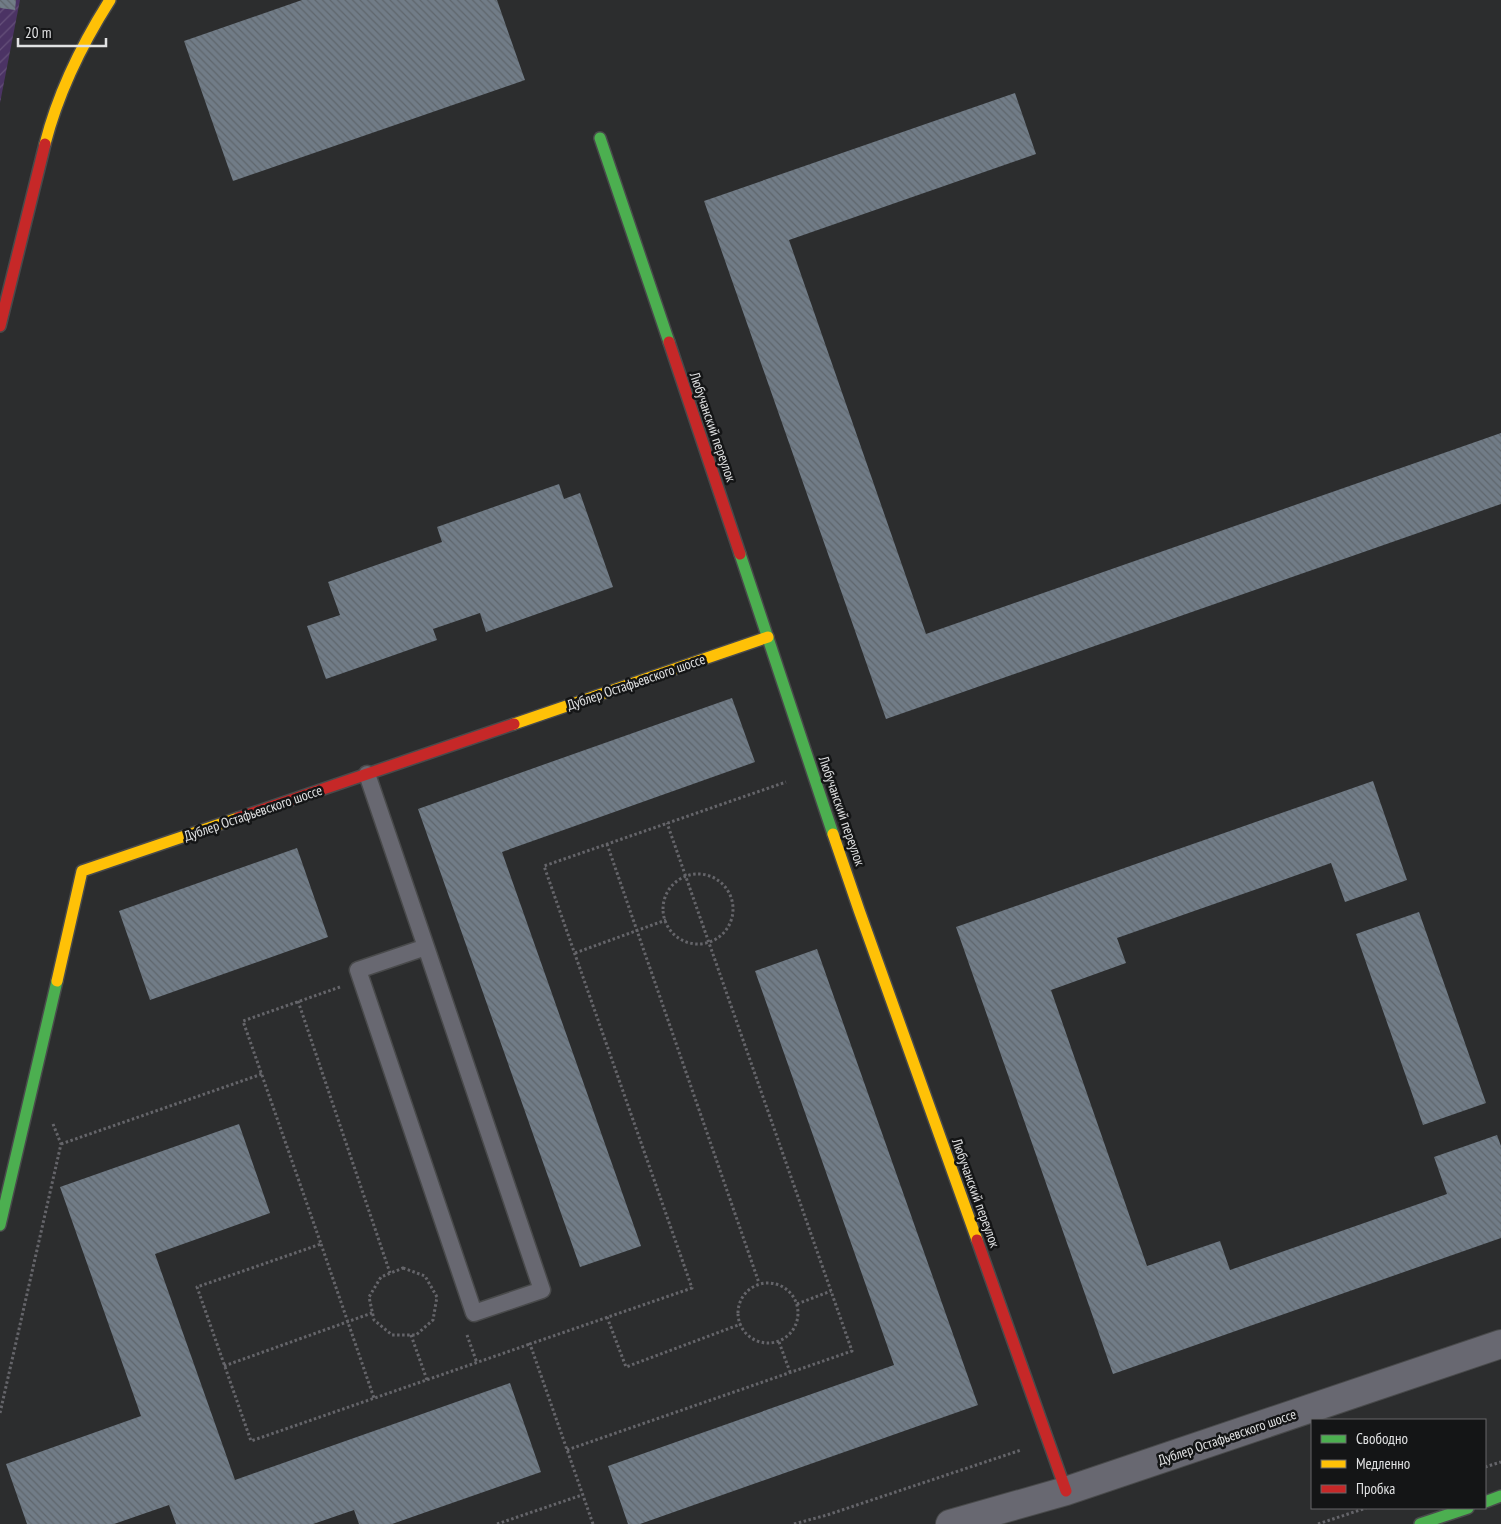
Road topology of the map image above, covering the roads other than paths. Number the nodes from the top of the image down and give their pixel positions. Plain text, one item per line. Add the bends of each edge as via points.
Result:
1 (110, 0) edge
2 (600, 138) dead end
3 (0, 326) edge
4 (768, 637) junction
5 (367, 774) junction
6 (426, 947) junction
7 (0, 1224) edge
8 (1501, 1344) edge
9 (1066, 1491) junction
10 (1501, 1496) edge
11 (1486, 1502) edge
12 (1465, 1509) edge
13 (950, 1524) edge
14 (1420, 1524) edge

1 - 3 street via 94,25 63,90 49,129
2 - 4 street, Любучанский переулок
4 - 5 street, Дублер Остафьевского шоссе
4 - 9 street, Любучанский переулок via 859,910
5 - 6 lane
5 - 7 street, Дублер Остафьевского шоссе via 82,871
6 - 6 lane via 358,970 474,1313 542,1290
8 - 9 street, Дублер Остафьевского шоссе
9 - 13 street, Дублер Остафьевского шоссе
10 - 11 street
12 - 14 street

